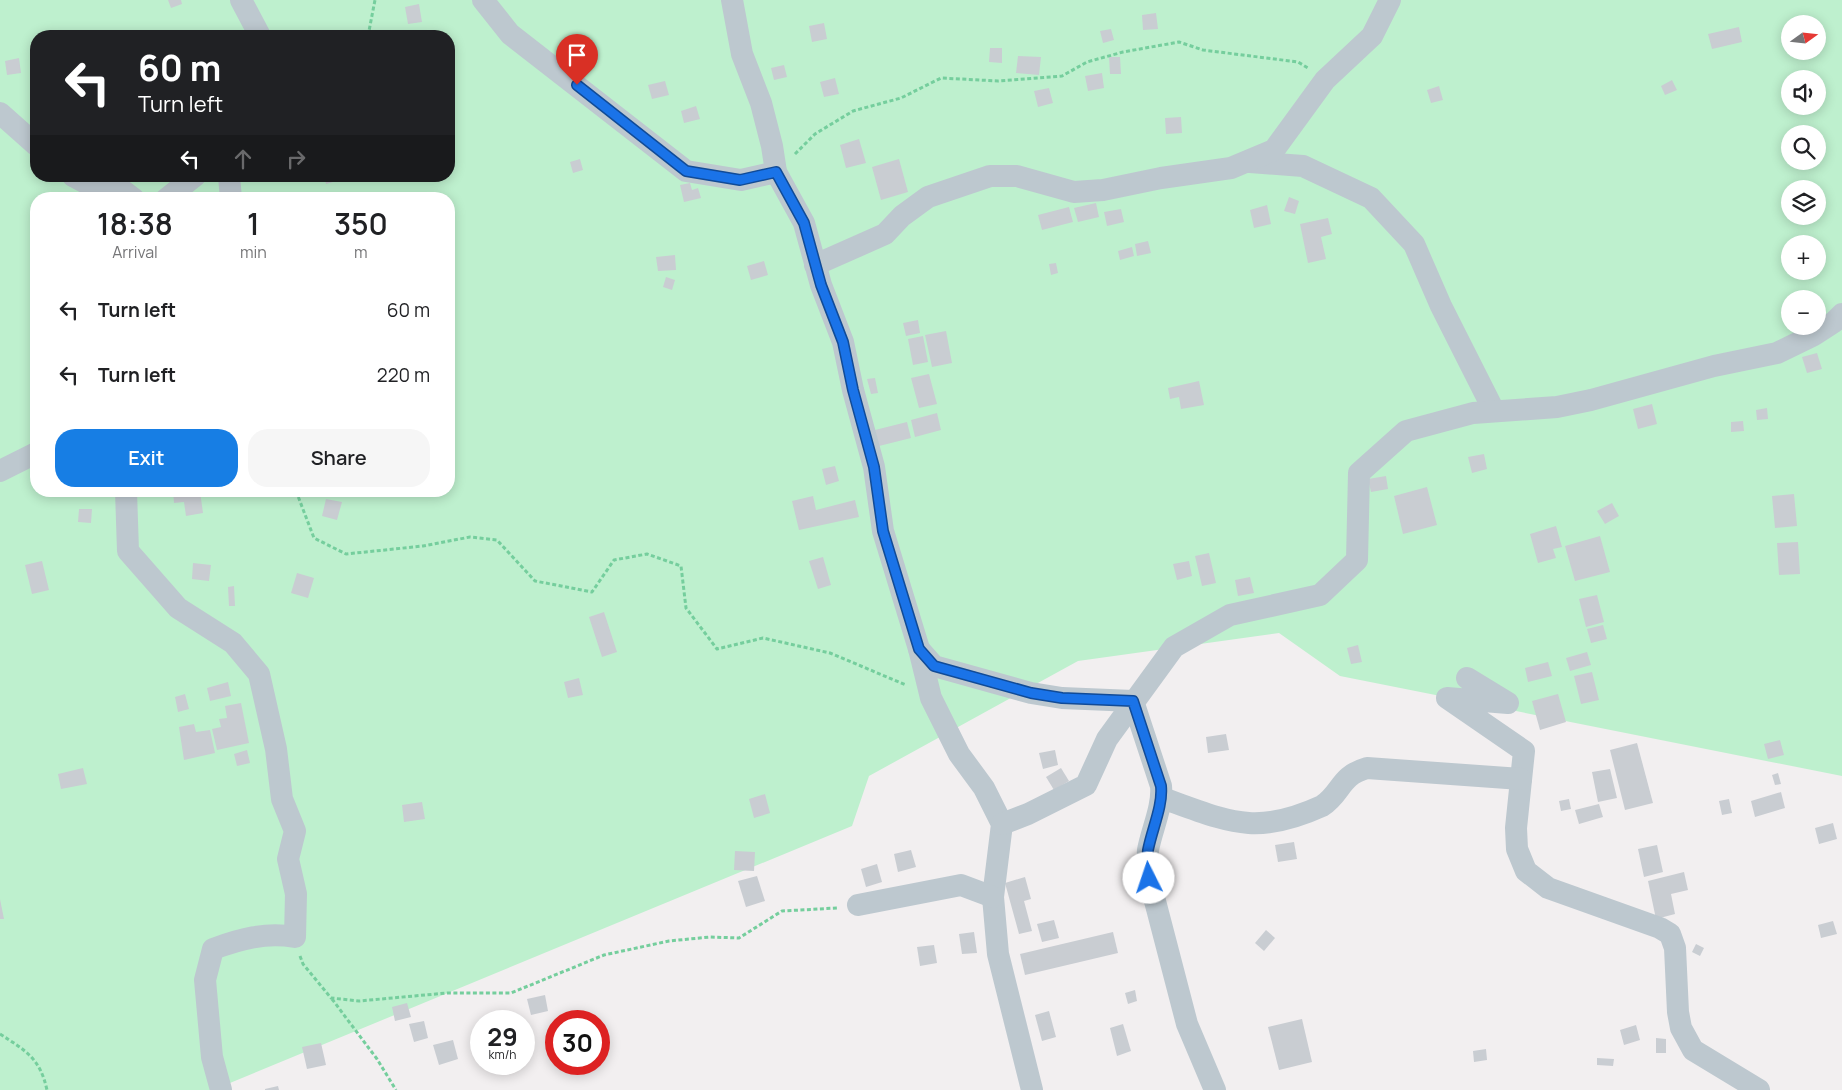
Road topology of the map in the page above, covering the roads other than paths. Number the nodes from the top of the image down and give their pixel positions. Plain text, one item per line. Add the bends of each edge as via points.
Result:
1 (241, 0) edge
2 (482, 0) edge
3 (732, 0) edge
4 (1390, 0) edge
5 (257, 30) edge
6 (0, 113) edge
7 (30, 140) edge
8 (1246, 162) junction
9 (776, 172) junction
10 (84, 182) edge
11 (187, 182) edge
12 (124, 192) edge
13 (175, 192) edge
14 (815, 265) junction
15 (1842, 314) edge
16 (1494, 411) junction
17 (30, 457) edge
18 (0, 470) edge
19 (126, 497) edge
20 (919, 649) junction
21 (1468, 678) dead end
22 (1133, 701) junction
23 (1521, 779) junction
24 (1162, 798) junction
25 (1002, 824) junction
26 (993, 896) junction
27 (858, 905) road end
28 (998, 954) junction
29 (221, 1090) edge
30 (1032, 1090) edge
31 (1038, 1090) edge
32 (1215, 1090) edge
33 (1759, 1090) edge

1 - 5 street
2 - 9 street via 510,34 686,171 740,180
3 - 9 street via 742,54 761,103
4 - 8 street via 1372,36 1325,80 1274,150
6 - 7 street
8 - 14 street via 1231,168 1104,190 1074,192 1017,176 990,176 928,197 902,216 885,234
8 - 16 street via 1303,166 1371,198 1414,244
9 - 14 street via 804,223
10 - 12 street via 116,186
11 - 13 street
14 - 20 street via 843,342 874,467 883,531
15 - 16 street via 1814,335 1776,352 1591,400 1556,407
16 - 22 street via 1472,413 1406,431 1359,473 1357,560 1320,596 1230,615 1174,647
17 - 18 street
19 - 29 street via 128,551 178,608 232,643 258,674 276,749 282,799 295,831 288,859 296,894 294,937 278,934 247,937 212,949 205,980 212,1057
20 - 22 street via 934,666 1031,693 1062,698
20 - 25 street via 931,698 959,754 984,788
21 - 23 street via 1508,703 1447,698 1524,751
22 - 24 street
22 - 25 street via 1107,739 1086,785
23 - 24 street via 1367,768 1348,776 1322,806 1265,824 1222,819
23 - 33 street via 1516,849 1526,871 1548,888 1670,934 1675,948 1681,1028 1693,1050
24 - 32 street via 1148,853 1149,878 1187,1024
25 - 26 street
26 - 27 street via 961,885
26 - 28 street
28 - 30 street
28 - 31 street

